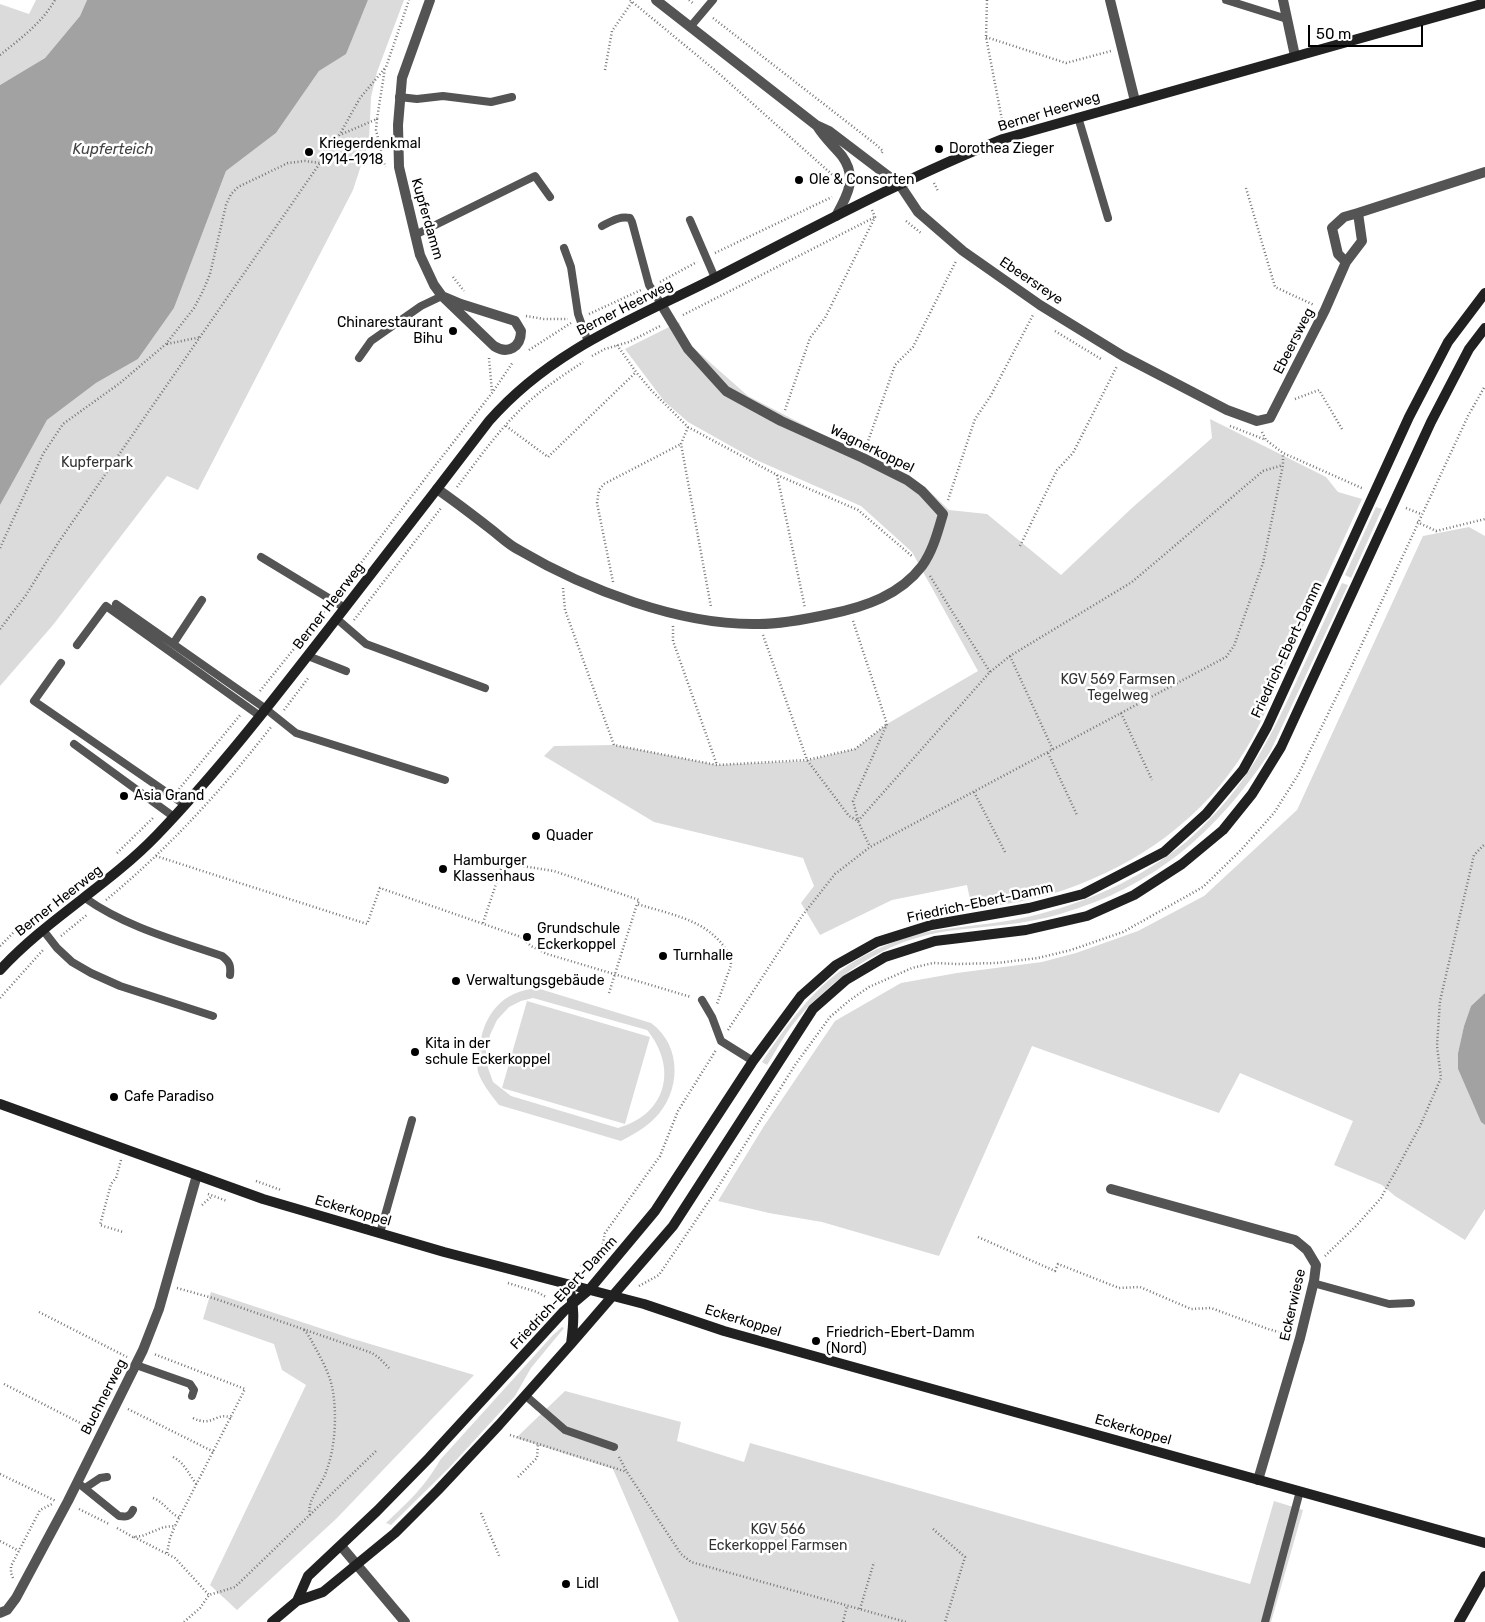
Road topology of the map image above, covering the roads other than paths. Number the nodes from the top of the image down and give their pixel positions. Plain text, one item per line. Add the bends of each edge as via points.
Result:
1 (430, 0) edge
2 (656, 0) edge
3 (713, 0) edge
4 (1110, 0) edge
5 (1226, 0) edge
6 (1283, 0) edge
7 (1485, 3) edge
8 (1287, 19) junction
9 (691, 26) junction
10 (1295, 56) junction
11 (399, 97) junction
12 (512, 97) dead end
13 (1135, 101) junction
14 (1078, 117) junction
15 (816, 125) junction
16 (1485, 172) edge
17 (900, 185) junction
18 (550, 197) dead end
19 (1358, 213) junction
20 (836, 216) junction
21 (1108, 218) dead end
22 (690, 220) dead end
23 (602, 226) dead end
24 (415, 235) junction
25 (564, 248) dead end
26 (1346, 262) junction
27 (715, 278) junction
28 (1485, 293) edge
29 (442, 296) junction
30 (661, 304) junction
31 (1485, 328) edge
32 (588, 342) junction
33 (358, 358) dead end
34 (1257, 421) joint
35 (437, 489) junction
36 (260, 557) dead end
37 (202, 600) dead end
38 (116, 604) dead end
39 (344, 608) junction
40 (337, 619) junction
41 (173, 644) junction
42 (77, 645) dead end
43 (308, 656) junction
44 (61, 663) dead end
45 (346, 671) dead end
46 (485, 688) dead end
47 (263, 713) junction
48 (74, 744) dead end
49 (445, 780) dead end
50 (185, 805) junction
51 (174, 817) junction
52 (85, 898) junction
53 (43, 930) junction
54 (0, 970) edge
55 (230, 976) dead end
56 (702, 1000) road end
57 (213, 1016) dead end
58 (753, 1062) junction
59 (0, 1104) edge
60 (412, 1120) dead end
61 (197, 1175) junction
62 (1111, 1190) dead end
63 (380, 1233) junction
64 (568, 1284) junction
65 (1313, 1284) junction
66 (589, 1290) junction
67 (613, 1296) junction
68 (1411, 1303) dead end
69 (574, 1304) junction
70 (571, 1344) junction
71 (136, 1365) junction
72 (192, 1396) dead end
73 (526, 1396) junction
74 (614, 1447) road end
75 (108, 1477) dead end
76 (1258, 1480) junction
77 (81, 1485) junction
78 (1300, 1491) junction
79 (134, 1510) dead end
80 (1485, 1543) edge
81 (341, 1546) junction
82 (356, 1565) junction
83 (1485, 1576) edge
84 (297, 1600) junction
85 (0, 1614) edge
86 (272, 1622) edge
87 (405, 1622) edge
88 (1265, 1622) edge
89 (1459, 1622) edge

1 - 11 street, Kupferdamm via 402,78
2 - 9 street, Ebeersreye
3 - 9 lane
4 - 13 street
5 - 8 lane
6 - 8 street
7 - 10 main road, Berner Heerweg
8 - 10 street
9 - 15 street, Ebeersreye
10 - 13 main road, Berner Heerweg
11 - 12 lane via 443,96 491,102
11 - 24 street, Kupferdamm via 399,168
13 - 14 main road, Berner Heerweg
14 - 17 main road, Berner Heerweg via 1003,139
14 - 21 lane
15 - 17 street, Ebeersreye via 829,131
15 - 20 street, Ebeersreye via 848,166 848,193
16 - 19 street
17 - 20 main road, Berner Heerweg
17 - 34 street, Ebeersreye via 918,212 963,251 1040,305 1123,356 1227,410
18 - 24 lane via 536,176
19 - 26 street, Ebeersweg via 1362,241
19 - 26 street via 1344,217 1332,228 1338,254
20 - 27 main road, Berner Heerweg
22 - 27 lane
23 - 30 lane via 617,218 630,218 649,285
24 - 29 street, Kupferdamm via 420,255
25 - 32 lane via 571,267 578,314
26 - 34 street, Ebeersweg via 1270,418
27 - 30 main road, Berner Heerweg
28 - 58 main road, Friedrich-Ebert-Damm via 1448,342 1409,417 1266,727 1243,770 1206,814 1164,852 1083,894 1029,908 931,924 877,942 836,965 801,996
29 - 29 street, Kupferdamm via 498,349 512,349 519,343 521,331 515,321
29 - 33 lane via 371,341
30 - 32 main road, Berner Heerweg
30 - 35 street, Wagnerkoppel via 688,349 726,390 781,421 907,480 943,514 922,565 902,586 850,610 807,619 759,624 674,614 616,596 561,573 518,550
31 - 67 main road, Friedrich-Ebert-Damm via 1469,349 1431,422 1281,747 1252,794 1223,830 1182,864 1134,895 1087,916 1026,930 935,941 885,957 846,980 813,1009 673,1226
32 - 35 main road, Berner Heerweg via 546,368 506,401
35 - 39 main road, Berner Heerweg
36 - 39 lane
37 - 41 lane
38 - 41 lane
39 - 40 main road, Berner Heerweg
40 - 43 main road, Berner Heerweg
40 - 46 lane via 366,644
41 - 47 lane
42 - 47 lane via 106,606
43 - 45 lane
43 - 47 main road, Berner Heerweg
44 - 50 lane via 34,701
47 - 49 lane via 296,734
47 - 50 main road, Berner Heerweg
48 - 51 lane
50 - 51 main road, Berner Heerweg
51 - 52 main road, Berner Heerweg via 126,865
52 - 53 main road, Berner Heerweg
52 - 55 lane via 151,932 222,956 231,966
53 - 54 main road, Berner Heerweg
53 - 57 lane via 72,962 91,973 120,986
56 - 58 lane via 721,1042
58 - 66 main road, Friedrich-Ebert-Damm via 655,1211
59 - 61 main road, Eckerkoppel
60 - 63 lane
61 - 63 main road, Eckerkoppel via 263,1199
61 - 71 street, Buchnerweg via 159,1309
62 - 65 street, Eckerwiese via 1295,1240 1307,1250 1316,1265
63 - 64 main road, Eckerkoppel
64 - 66 main road, Eckerkoppel
64 - 69 main road
65 - 68 lane via 1389,1304
65 - 76 street, Eckerwiese
66 - 67 main road, Eckerkoppel
66 - 69 main road, Friedrich-Ebert-Damm
67 - 70 main road, Friedrich-Ebert-Damm
67 - 76 main road, Eckerkoppel via 733,1333
69 - 70 main road
69 - 81 main road, Friedrich-Ebert-Damm via 564,1311 430,1458
70 - 73 main road, Friedrich-Ebert-Damm
71 - 72 lane via 190,1384 194,1390
71 - 77 street, Buchnerweg
73 - 74 lane via 565,1430
73 - 82 main road, Friedrich-Ebert-Damm via 438,1490
75 - 77 lane
76 - 78 main road, Eckerkoppel
77 - 79 lane via 119,1516 126,1517
77 - 85 street, Buchnerweg via 16,1598
78 - 80 main road, Eckerkoppel
78 - 88 lane
81 - 82 street
81 - 84 main road, Friedrich-Ebert-Damm via 308,1576
82 - 84 main road, Friedrich-Ebert-Damm via 323,1592
82 - 87 street
83 - 89 main road
84 - 86 main road, Friedrich-Ebert-Damm

